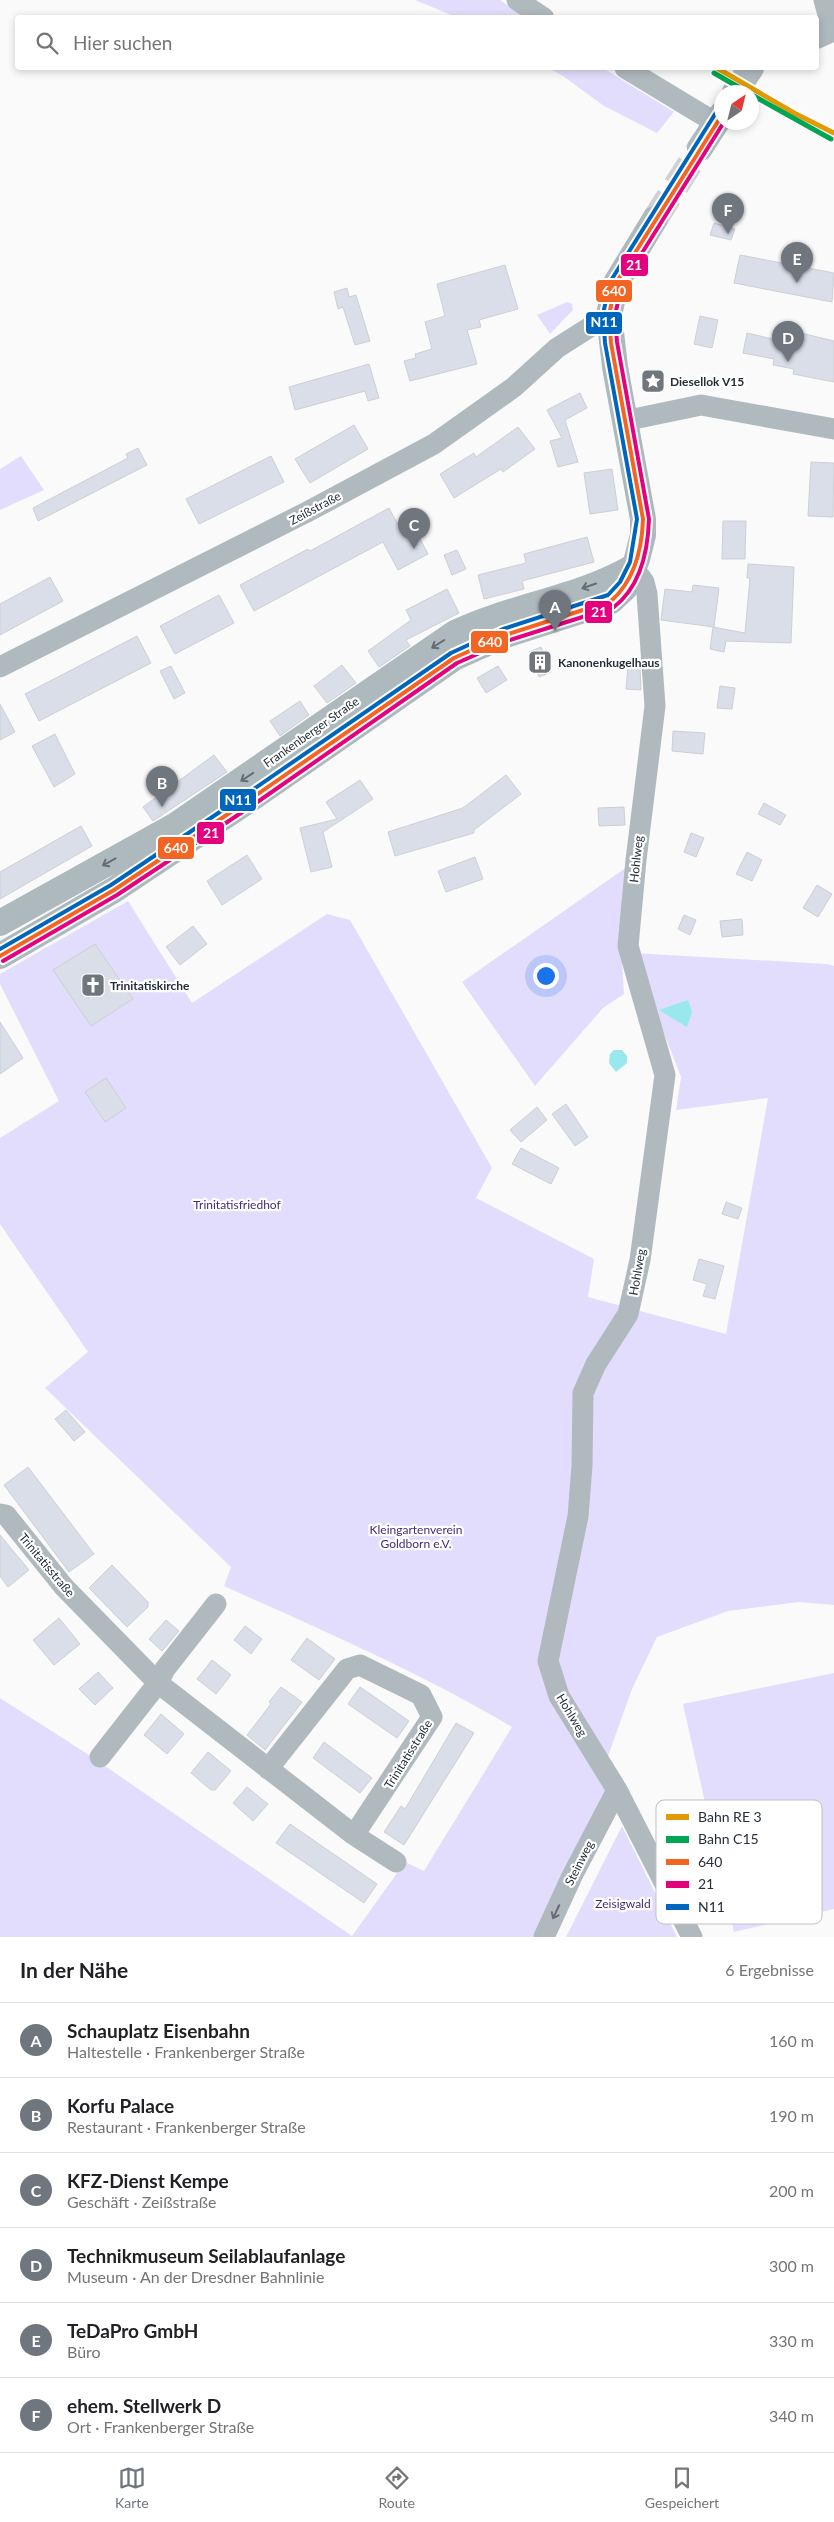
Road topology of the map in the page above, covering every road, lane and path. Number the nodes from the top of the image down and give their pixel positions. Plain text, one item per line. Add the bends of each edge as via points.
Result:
1 (517, 0) edge
2 (824, 0) edge
3 (540, 15) edge
4 (828, 31) edge
5 (629, 70) edge
6 (750, 70) edge
7 (740, 85) edge
8 (714, 116) edge
9 (714, 127) edge
10 (700, 148) tunnel mouth
11 (655, 219) tunnel mouth
12 (609, 315) junction
13 (624, 422) junction
14 (834, 428) edge
15 (633, 567) junction
16 (0, 668) edge
17 (0, 923) edge
18 (0, 956) edge
19 (0, 1514) edge
20 (216, 1604) dead end
21 (158, 1683) junction
22 (100, 1757) dead end
23 (268, 1769) junction
24 (617, 1790) junction
25 (354, 1835) junction
26 (396, 1862) dead end
27 (656, 1866) edge
28 (685, 1924) edge
29 (544, 1937) edge
30 (692, 1937) edge

1 - 3 street
2 - 4 street
5 - 8 street
6 - 7 main road
9 - 10 main road
11 - 12 main road, Frankenberger Straße via 616,283
12 - 13 main road, Frankenberger Straße
12 - 16 street, Zeißstraße via 557,348 514,387 434,444 308,512
13 - 14 street via 701,405
13 - 15 main road, Frankenberger Straße via 643,519 641,548
15 -> 17 main road, Frankenberger Straße via 598,583 481,621 455,633 176,825
15 - 18 main road, Frankenberger Straße via 625,588 611,601 505,635 454,658 114,890
15 - 24 street, Hohlweg via 648,594 655,706 628,946 665,1075 640,1260 628,1314 596,1364 583,1393 578,1516 548,1661 559,1696
19 - 21 street, Trinitatisstraße via 6,1515 64,1587
20 - 21 street via 165,1669
21 - 22 street
21 - 23 street, Trinitatisstraße
23 - 25 street, Trinitatisstraße
23 - 25 street, Trinitatisstraße via 347,1669 360,1665 421,1695 432,1717
24 - 27 street, Hohlweg
24 -> 29 street, Steinweg
25 - 26 street, Trinitatisstraße
28 - 30 street, Hohlweg

